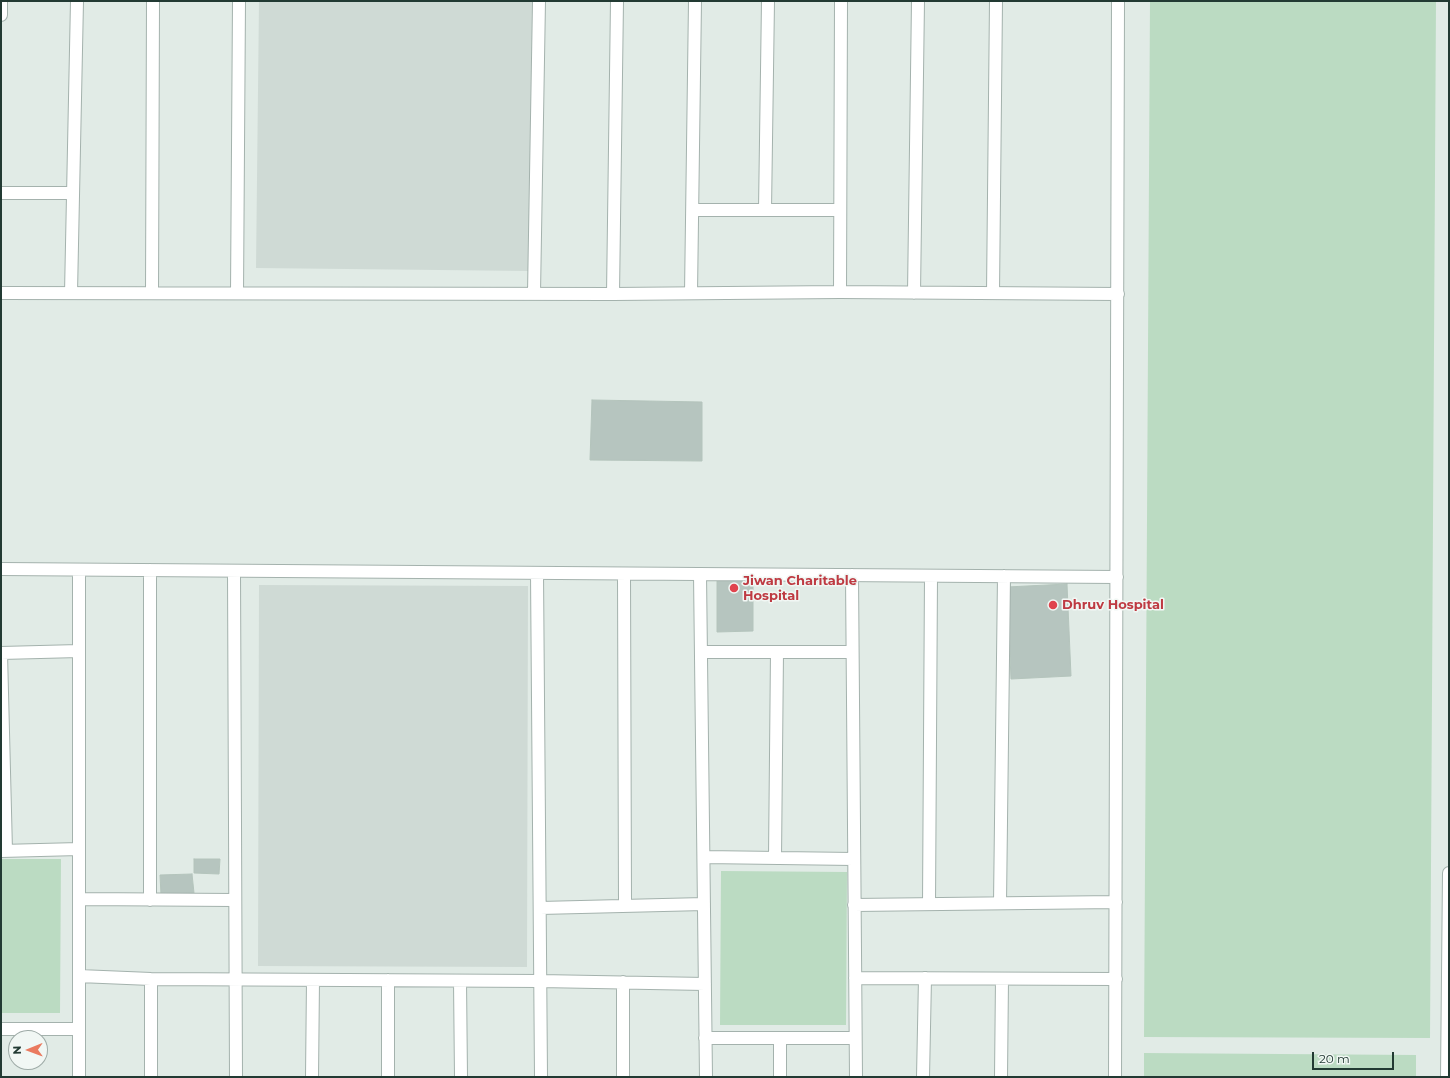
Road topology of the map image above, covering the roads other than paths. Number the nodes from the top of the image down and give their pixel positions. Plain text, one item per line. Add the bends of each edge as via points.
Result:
1 (1, 1) edge
2 (77, 1) edge
3 (153, 1) edge
4 (239, 1) edge
5 (539, 1) edge
6 (617, 1) edge
7 (695, 1) edge
8 (768, 1) edge
9 (841, 1) edge
10 (918, 1) edge
11 (996, 1) edge
12 (1118, 1) edge
13 (1, 15) edge
14 (1, 193) edge
15 (73, 193) junction
16 (693, 210) junction
17 (765, 210) junction
18 (840, 210) junction
19 (840, 292) junction
20 (1, 293) edge
21 (71, 293) junction
22 (152, 293) junction
23 (237, 293) junction
24 (534, 293) junction
25 (914, 293) junction
26 (993, 293) junction
27 (613, 294) junction
28 (691, 294) junction
29 (1118, 294) junction
30 (1, 569) edge
31 (79, 570) junction
32 (150, 570) junction
33 (234, 571) junction
34 (537, 573) junction
35 (624, 574) junction
36 (700, 574) junction
37 (852, 575) junction
38 (931, 576) junction
39 (1004, 576) junction
40 (1117, 577) junction
41 (79, 651) junction
42 (1, 652) edge
43 (701, 652) junction
44 (777, 652) junction
45 (852, 652) junction
46 (79, 849) junction
47 (3, 851) edge
48 (704, 857) junction
49 (775, 858) junction
50 (854, 859) junction
51 (1449, 873) edge
52 (79, 899) junction
53 (150, 900) junction
54 (235, 900) junction
55 (1116, 902) junction
56 (1000, 903) junction
57 (704, 904) junction
58 (929, 904) junction
59 (854, 905) junction
60 (625, 906) junction
61 (540, 908) junction
62 (79, 976) junction
63 (855, 978) junction
64 (925, 978) junction
65 (1002, 978) junction
66 (151, 979) junction
67 (235, 979) junction
68 (1116, 979) junction
69 (313, 980) junction
70 (388, 980) junction
71 (460, 981) junction
72 (540, 981) junction
73 (623, 982) junction
74 (705, 984) junction
75 (79, 1029) junction
76 (1, 1030) edge
77 (705, 1038) junction
78 (780, 1038) junction
79 (855, 1038) junction
80 (80, 1077) edge
81 (151, 1077) edge
82 (236, 1077) edge
83 (312, 1077) edge
84 (388, 1077) edge
85 (461, 1077) edge
86 (540, 1077) edge
87 (623, 1077) edge
88 (706, 1077) edge
89 (780, 1077) edge
90 (856, 1077) edge
91 (923, 1077) edge
92 (1001, 1077) edge
93 (1115, 1077) edge
94 (1447, 1077) edge

1 - 13 street
2 - 15 street
3 - 22 street
4 - 23 street
5 - 24 street
6 - 27 street
7 - 16 street
8 - 17 street
9 - 18 street
10 - 25 street
11 - 26 street
12 - 29 street
14 - 15 street
15 - 21 street
16 - 17 street
16 - 28 street
17 - 18 street
18 - 19 street
19 - 25 street
19 - 28 street
20 - 21 street
21 - 22 street
22 - 23 street
23 - 24 street
24 - 27 street
25 - 26 street
26 - 29 street
27 - 28 street
29 - 40 street
30 - 31 street
31 - 32 street
31 - 41 street
32 - 33 street
32 - 53 street
33 - 34 street
33 - 54 street
34 - 35 street
34 - 61 street
35 - 36 street
35 - 60 street
36 - 37 street
36 - 43 street
37 - 38 street
37 - 45 street
38 - 39 street
38 - 58 street
39 - 40 street
39 - 56 street
40 - 55 street
41 - 42 street
41 - 46 street
42 - 47 street
43 - 44 street
43 - 48 street
44 - 45 street
44 - 49 street
45 - 50 street
46 - 47 street
46 - 52 street
48 - 49 street
48 - 57 street
49 - 50 street
50 - 59 street
51 - 94 street
52 - 53 street
52 - 62 street
53 - 54 street
54 - 67 street
55 - 56 street
55 - 68 street
56 - 58 street
57 - 60 street
57 - 74 street
58 - 59 street
59 - 63 street
60 - 61 street
61 - 72 street
62 - 66 street
62 - 75 street
63 - 64 street
63 - 79 street
64 - 65 street
64 - 91 street
65 - 68 street
65 - 92 street
66 - 67 street
66 - 81 street
67 - 69 street
67 - 82 street
68 - 93 street
69 - 70 street
69 - 83 street
70 - 71 street
70 - 84 street
71 - 72 street
71 - 85 street
72 - 73 street
72 - 86 street
73 - 74 street
73 - 87 street
74 - 77 street
75 - 76 street
75 - 80 street
77 - 78 street
77 - 88 street
78 - 79 street
78 - 89 street
79 - 90 street

